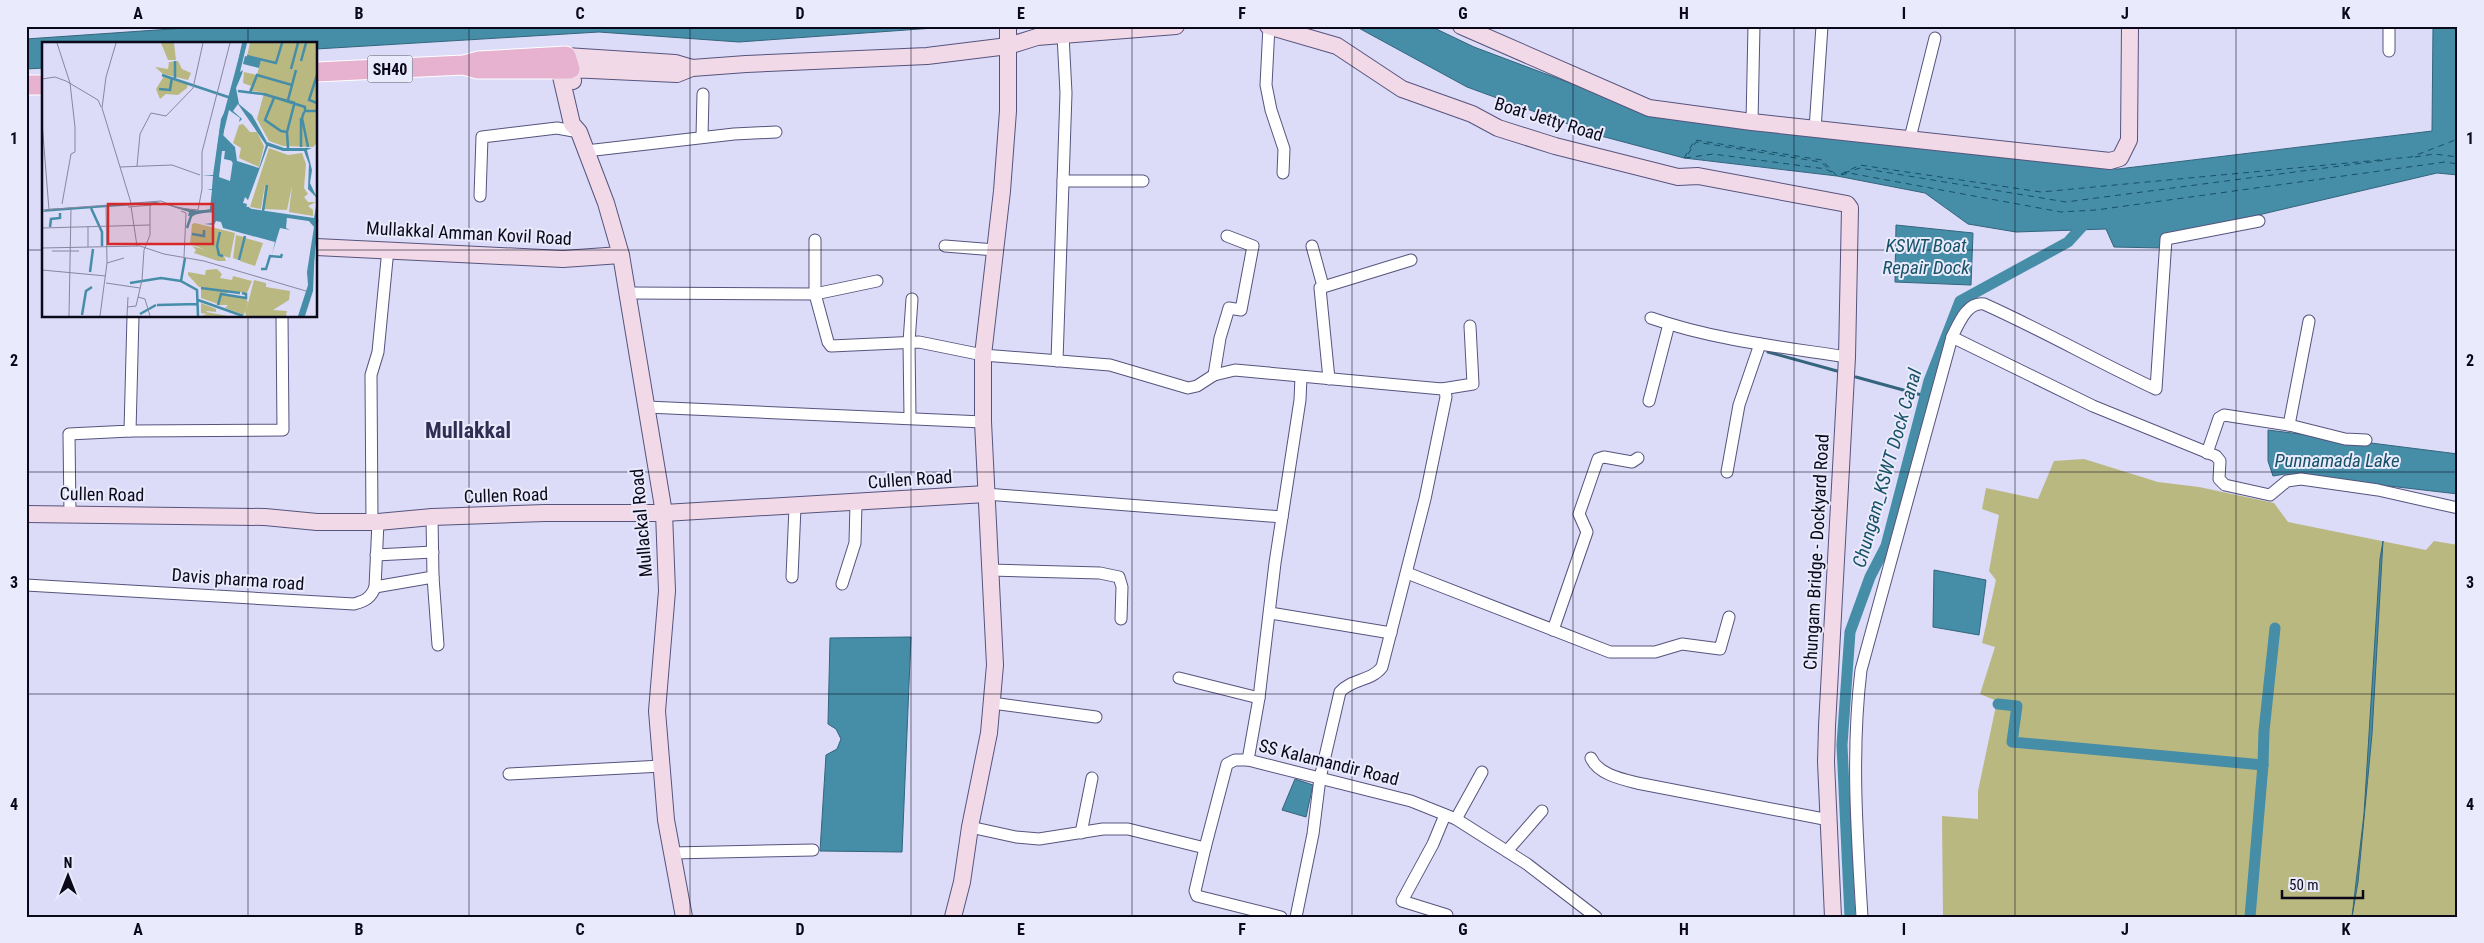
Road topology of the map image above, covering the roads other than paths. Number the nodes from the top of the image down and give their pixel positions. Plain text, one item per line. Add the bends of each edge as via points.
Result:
1 (1008, 26) edge
2 (1176, 26) edge
3 (1268, 26) edge
4 (1461, 26) edge
5 (1754, 26) edge
6 (1822, 26) edge
7 (2130, 26) edge
8 (2390, 26) edge
9 (1063, 35) junction
10 (1935, 38) dead end
11 (1008, 46) junction
12 (2389, 51) dead end
13 (563, 62) junction
14 (318, 72) edge
15 (26, 85) edge
16 (42, 85) edge
17 (703, 94) dead end
18 (1752, 122) junction
19 (1815, 128) junction
20 (579, 132) junction
21 (776, 132) dead end
22 (702, 138) junction
23 (1910, 138) junction
24 (586, 150) junction
25 (1283, 173) dead end
26 (1063, 181) junction
27 (1143, 181) dead end
28 (480, 196) dead end
29 (1833, 202) joint
30 (2259, 221) dead end
31 (1227, 236) dead end
32 (815, 240) dead end
33 (946, 246) dead end
34 (1312, 246) dead end
35 (318, 247) edge
36 (388, 249) junction
37 (996, 250) junction
38 (621, 255) junction
39 (1411, 260) dead end
40 (877, 281) dead end
41 (1323, 286) junction
42 (629, 293) junction
43 (815, 294) junction
44 (912, 300) dead end
45 (133, 318) edge
46 (282, 318) edge
47 (1651, 318) dead end
48 (2309, 321) dead end
49 (1669, 324) junction
50 (1470, 326) dead end
51 (1952, 337) junction
52 (909, 342) junction
53 (1760, 344) junction
54 (983, 354) junction
55 (1848, 357) junction
56 (1057, 361) junction
57 (1214, 375) junction
58 (1301, 376) junction
59 (1329, 379) junction
60 (1442, 389) junction
61 (1650, 401) dead end
62 (647, 407) junction
63 (910, 417) junction
64 (983, 422) junction
65 (2289, 425) junction
66 (130, 431) junction
67 (2366, 440) dead end
68 (2207, 453) junction
69 (1638, 458) dead end
70 (1727, 472) dead end
71 (986, 494) junction
72 (856, 503) junction
73 (795, 507) junction
74 (2458, 508) edge
75 (70, 513) junction
76 (26, 514) edge
77 (664, 514) junction
78 (432, 517) junction
79 (1282, 517) junction
80 (375, 522) junction
81 (433, 552) junction
82 (376, 555) junction
83 (990, 570) junction
84 (1407, 573) junction
85 (792, 576) dead end
86 (433, 577) junction
87 (842, 584) dead end
88 (26, 585) edge
89 (375, 587) junction
90 (1270, 614) junction
91 (1729, 617) dead end
92 (1121, 619) dead end
93 (1553, 630) junction
94 (1391, 633) junction
95 (438, 645) dead end
96 (1179, 678) dead end
97 (1259, 698) junction
98 (992, 702) junction
99 (1096, 716) dead end
100 (1591, 758) dead end
101 (1248, 760) junction
102 (662, 766) junction
103 (1482, 772) dead end
104 (509, 774) dead end
105 (1092, 778) dead end
106 (1320, 778) junction
107 (1542, 811) dead end
108 (1445, 814) junction
109 (1456, 819) junction
110 (1829, 820) junction
111 (970, 826) junction
112 (1081, 833) junction
113 (1205, 848) junction
114 (813, 850) dead end
115 (1507, 851) junction
116 (672, 853) junction
117 (1584, 912) edge
118 (1447, 915) dead end
119 (684, 917) edge
120 (953, 917) edge
121 (1281, 917) edge
122 (1296, 917) edge
123 (1596, 917) edge
124 (1834, 917) edge
125 (1862, 917) edge

1 - 11 main road
2 - 9 main road
3 - 25 street via 1266,85 1284,149
3 - 29 main road, Boat Jetty Road via 1337,46 1402,89 1472,114 1498,128 1555,146 1678,177 1698,176
4 - 18 main road via 1650,108
5 - 18 street
6 - 19 street
7 - 23 main road via 2130,140 2125,152 2115,161
8 - 12 street
9 - 11 main road via 1037,37
9 - 26 street via 1066,93
10 - 23 street
11 - 13 main road via 927,56 692,68 675,62
11 - 37 main road via 1008,111
13 - 14 main road, SH40 via 479,61 464,65
13 - 20 main road, Mullackal Road via 581,123
15 - 16 main road
17 - 22 street
18 - 19 main road
19 - 23 main road
20 - 24 main road, Mullackal Road
20 - 28 street via 557,128 482,137
21 - 22 street
22 - 24 street
24 - 38 main road, Mullackal Road
26 - 27 street
26 - 56 street
29 - 55 main road, Chungam Bridge - Dockyard Road via 1847,204 1852,214
30 - 51 street via 2166,240 2156,388 1981,303 1969,309
31 - 57 street via 1253,246 1241,310 1228,308
32 - 43 street
33 - 37 street
34 - 41 street
35 - 36 main road, Mullakkal Amman Kovil Road
36 - 38 main road, Mullakkal Amman Kovil Road via 563,259
36 - 80 street via 378,352 371,375
37 - 54 main road
38 - 42 main road, Mullackal Road
39 - 41 street
40 - 43 street
41 - 59 street via 1319,292
42 - 43 street
42 - 62 main road, Mullackal Road
43 - 52 street via 831,346
44 - 52 street
45 - 66 street
46 - 66 street via 283,430
47 - 49 street
48 - 65 street
49 - 53 street
49 - 61 street
50 - 60 street via 1473,384
51 - 68 street via 2093,406
51 - 125 street via 1861,670 1854,763
52 - 54 street
52 - 63 street
53 - 55 street
53 - 70 street via 1740,405
54 - 56 street
54 - 64 main road
55 - 110 main road, Chungam Bridge - Dockyard Road via 1827,717
56 - 57 street via 1110,365 1188,388
57 - 58 street via 1235,370
58 - 59 street
58 - 79 street
59 - 60 street
60 - 84 street via 1446,397
62 - 63 street
62 - 77 main road, Mullackal Road
63 - 64 street
64 - 71 main road
65 - 67 street via 2317,434
65 - 68 street via 2221,416
66 - 75 street via 69,434
68 - 74 street via 2219,458 2219,479 2222,483 2262,495 2276,492 2287,481 2301,479 2378,490
69 - 93 street via 1632,462 1604,457 1598,459 1579,514 1587,532
71 - 72 main road, Cullen Road
71 - 79 street
71 - 83 main road
72 - 73 main road, Cullen Road
72 - 87 street via 855,543
73 - 77 main road, Cullen Road
73 - 85 street
75 - 76 main road, Cullen Road
75 - 80 main road, Cullen Road
77 - 78 main road, Cullen Road via 545,513
77 - 102 main road, Mullackal Road via 667,591 657,712
78 - 80 main road, Cullen Road
78 - 81 street
79 - 90 street
80 - 82 street
81 - 82 street
81 - 86 street
82 - 89 street
83 - 92 street via 1100,573 1119,577 1122,587
83 - 98 main road via 994,665
84 - 93 street
84 - 94 street
86 - 89 street
86 - 95 street
88 - 89 street, Davis pharma road via 354,604 364,602
90 - 94 street
90 - 97 street
91 - 93 street via 1720,650 1682,644 1655,652 1610,652
94 - 106 street via 1378,672 1340,692
96 - 97 street
97 - 101 street
98 - 99 street
98 - 111 main road
100 - 110 street via 1594,766 1629,781
101 - 106 street, SS Kalamandir Road
101 - 113 street, SS Kalamandir Road via 1226,764
102 - 104 street
102 - 116 main road, Mullackal Road
103 - 109 street
105 - 112 street
106 - 108 street, SS Kalamandir Road via 1411,801
106 - 122 street via 1313,834
107 - 115 street
108 - 109 street, SS Kalamandir Road
108 - 118 street via 1433,844 1402,901
109 - 115 street, SS Kalamandir Road
110 - 124 main road, Chungam Bridge - Dockyard Road
111 - 112 street via 1039,840
111 - 120 main road
112 - 113 street via 1128,829
113 - 121 street via 1195,894
114 - 116 street
115 - 117 street, SS Kalamandir Road
116 - 119 main road, Mullackal Road
117 - 123 street, SS Kalamandir Road

